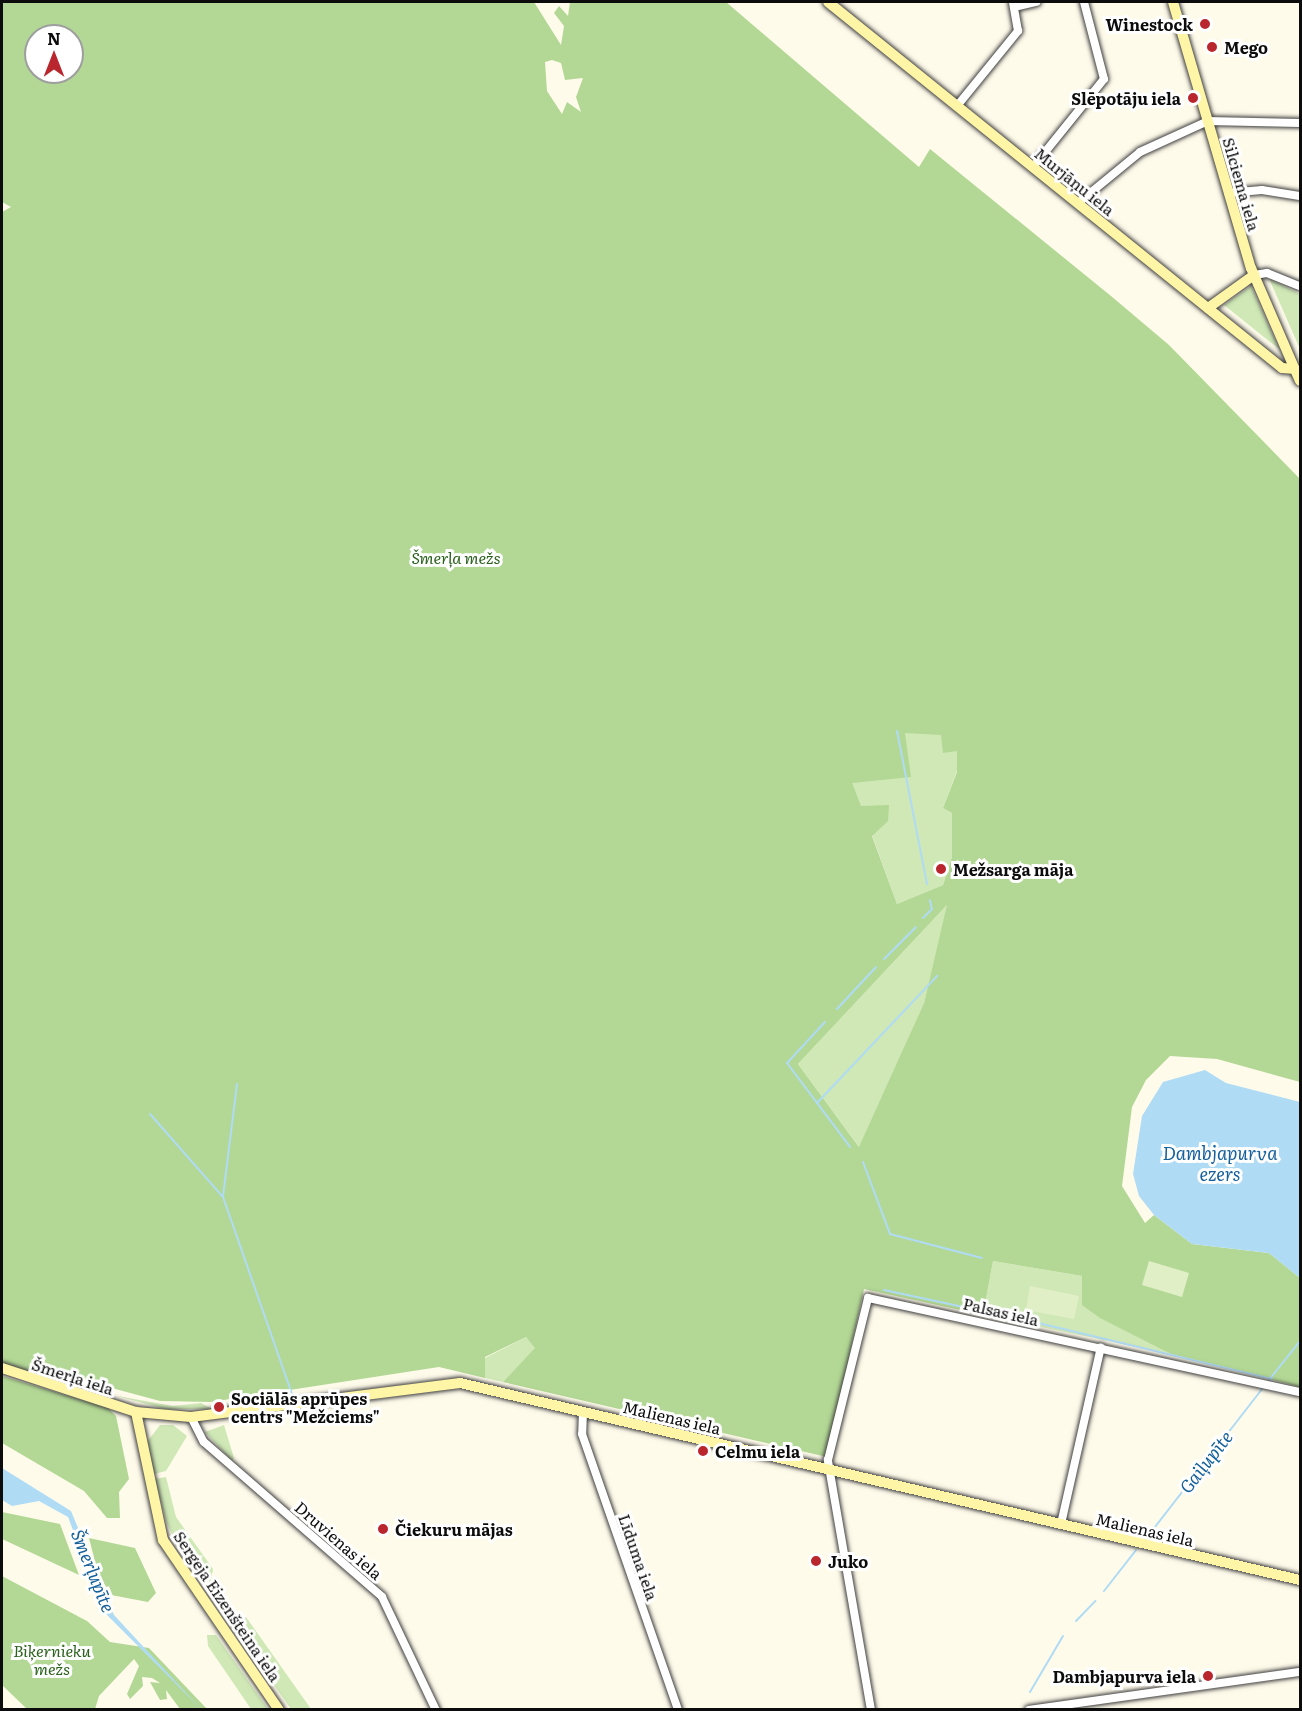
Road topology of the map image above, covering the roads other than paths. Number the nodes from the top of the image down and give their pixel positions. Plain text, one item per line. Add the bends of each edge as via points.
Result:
1 (828, 2) edge
2 (1036, 2) edge
3 (1084, 2) edge
4 (1173, 2) edge
5 (1013, 4) edge
6 (957, 106) junction
7 (1208, 121) junction
8 (1300, 123) edge
9 (1033, 167) junction
10 (1228, 193) junction
11 (1300, 196) edge
12 (1078, 203) junction
13 (1254, 275) junction
14 (1300, 286) edge
15 (1208, 308) junction
16 (1299, 377) edge
17 (1101, 1347) junction
18 (2, 1368) edge
19 (1300, 1392) edge
20 (583, 1411) junction
21 (136, 1412) junction
22 (191, 1417) junction
23 (829, 1470) junction
24 (1061, 1524) junction
25 (1300, 1580) edge
26 (1300, 1672) edge
27 (279, 1710) edge
28 (436, 1710) edge
29 (678, 1710) edge
30 (871, 1710) edge
31 (1029, 1710) edge

1 - 6 street, Murjāņu iela
2 - 5 street
3 - 9 street via 1104,79
4 - 7 street, Silciema iela
5 - 6 street via 1018,31
6 - 9 street, Murjāņu iela
7 - 8 street
7 - 10 street, Silciema iela
7 - 12 street via 1140,152
9 - 12 street, Murjāņu iela
10 - 11 street via 1262,190
10 - 13 street, Silciema iela
12 - 15 street, Murjāņu iela
13 - 14 street via 1268,273
13 - 15 street
13 - 16 street, Silciema iela
15 - 16 street, Murjāņu iela via 1282,368
17 - 19 street, Palsas iela
17 - 23 street, Palsas iela via 868,1299
17 - 24 street
18 - 21 street, Šmerļa iela
20 - 22 street, Malienas iela via 483,1387 435,1383
20 - 23 street, Malienas iela
20 - 29 street, Līduma iela via 582,1434
21 - 22 street, Malienas iela
21 - 27 street, Sergeja Eizenšteina iela via 164,1540
22 - 28 street, Druvienas iela via 204,1442 382,1597
23 - 24 street, Malienas iela
23 - 30 street
24 - 25 street, Malienas iela
26 - 31 street

